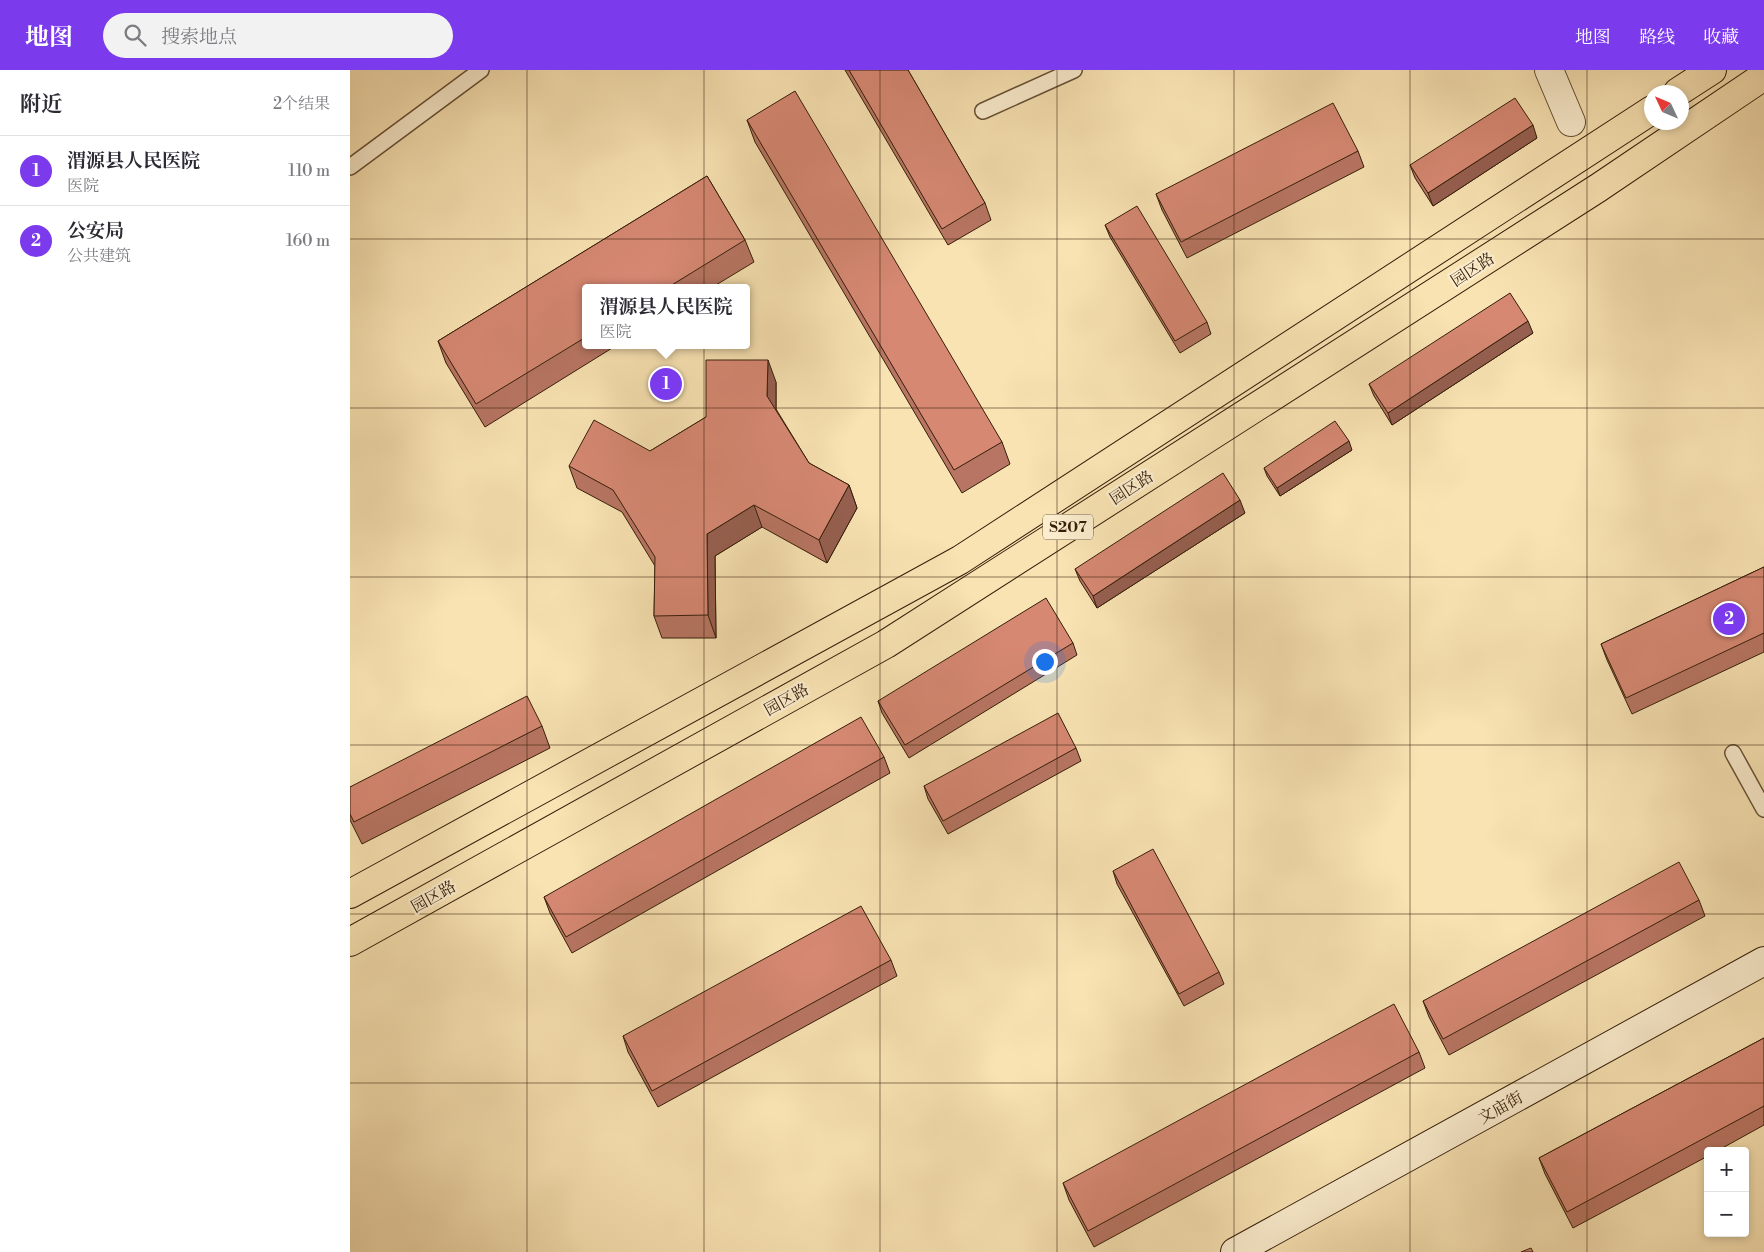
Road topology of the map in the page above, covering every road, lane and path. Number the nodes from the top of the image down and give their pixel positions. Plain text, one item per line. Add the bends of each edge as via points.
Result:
1 (481, 70) edge
2 (1074, 70) edge
3 (1549, 70) edge
4 (1712, 70) edge
5 (1764, 76) edge
6 (1689, 85) edge
7 (983, 110) dead end
8 (1644, 115) edge
9 (1571, 122) dead end
10 (350, 167) edge
11 (1733, 753) dead end
12 (1764, 809) edge
13 (350, 894) edge
14 (350, 942) edge
15 (1764, 961) edge
16 (1235, 1252) edge

1 - 10 lane
2 - 7 lane
3 - 9 main road
4 - 6 main road
5 - 14 main road, 园区路 / S207 via 1598,188 886,644
8 - 13 main road, 园区路 / S207 via 960,560
11 - 12 lane
15 - 16 main road, 文庙街

